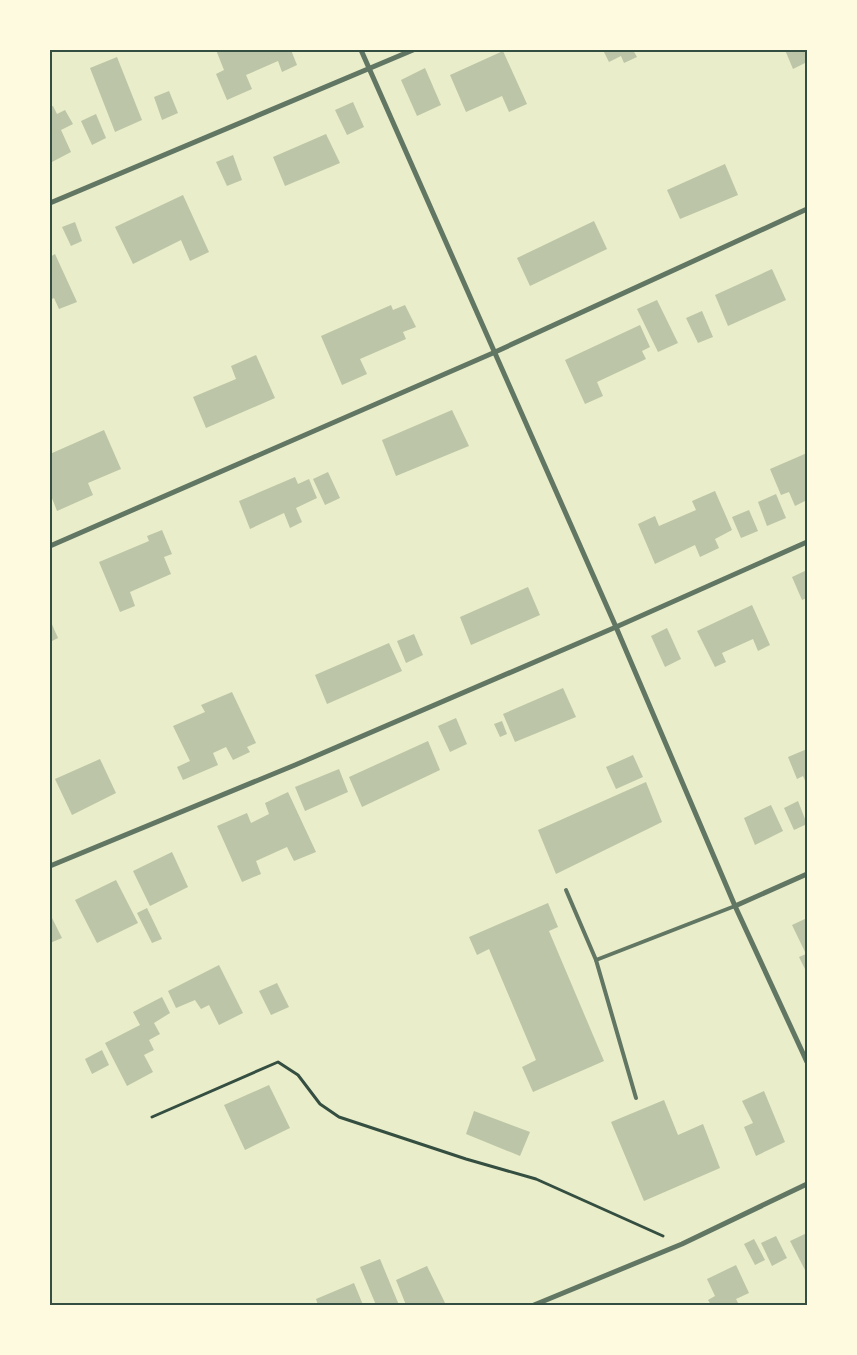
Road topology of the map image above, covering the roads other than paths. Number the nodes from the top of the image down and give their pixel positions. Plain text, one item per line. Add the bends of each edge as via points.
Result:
1 (361, 50) edge
2 (413, 50) edge
3 (369, 69) junction
4 (50, 203) edge
5 (807, 209) edge
6 (493, 353) junction
7 (807, 542) edge
8 (50, 546) edge
9 (616, 627) junction
10 (50, 866) edge
11 (807, 874) edge
12 (566, 890) dead end
13 (735, 906) junction
14 (596, 960) junction
15 (807, 1062) edge
16 (636, 1098) dead end
17 (807, 1184) edge
18 (534, 1305) edge

1 - 3 street
2 - 3 street
3 - 4 street
3 - 6 street
5 - 6 street
6 - 8 street
6 - 9 street
7 - 9 street
9 - 10 street
9 - 13 street
11 - 13 street
12 - 14 lane
13 - 14 lane
13 - 15 street
14 - 16 lane
17 - 18 street via 682,1244

